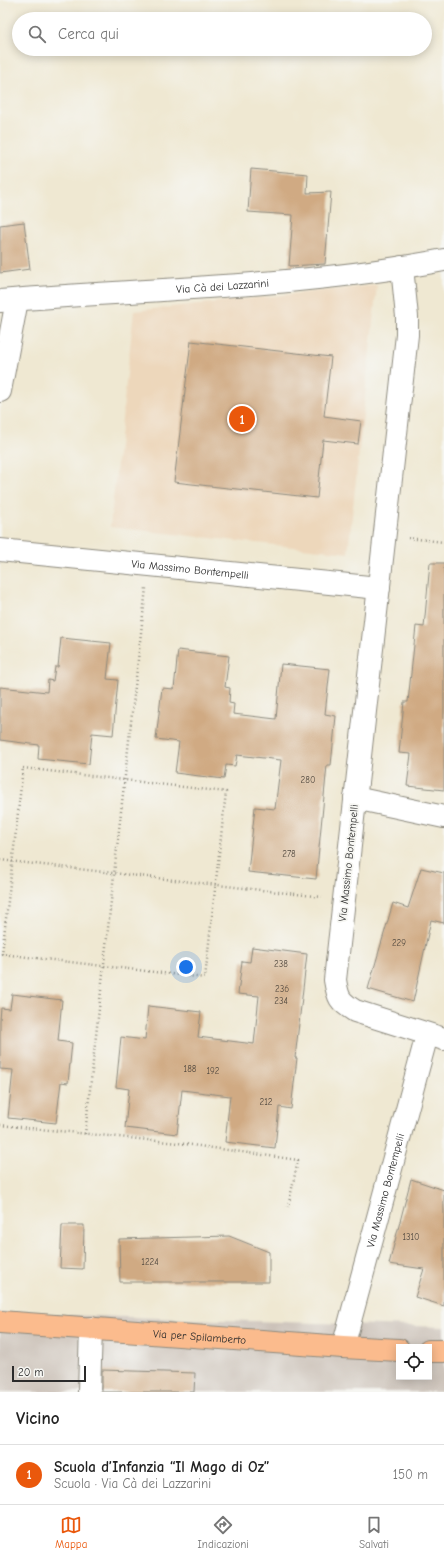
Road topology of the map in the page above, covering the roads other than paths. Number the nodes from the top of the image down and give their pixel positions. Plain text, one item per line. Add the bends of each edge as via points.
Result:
1 (444, 260) edge
2 (402, 267) junction
3 (9, 301) edge
4 (0, 391) edge
5 (0, 550) edge
6 (379, 588) junction
7 (355, 798) junction
8 (444, 817) edge
9 (436, 1037) edge
10 (0, 1322) edge
11 (91, 1328) junction
12 (343, 1347) junction
13 (396, 1350) edge
14 (432, 1351) edge
15 (444, 1352) edge
16 (88, 1392) edge

1 - 2 street, Via Cà dei Lazzarini
2 - 3 street, Via Cà dei Lazzarini via 332,277 223,287
2 - 6 street, Via Massimo Bontempelli via 407,335
3 - 4 street
5 - 6 street, Via Massimo Bontempelli
6 - 7 street, Via Massimo Bontempelli
7 - 8 street, Via Massimo Bontempelli
7 - 9 street, Via Massimo Bontempelli via 335,980 338,996 344,1004 355,1011
9 - 12 street, Via Massimo Bontempelli
10 - 11 main road, Via per Spilamberto
11 - 12 main road, Via per Spilamberto
11 - 16 street
12 - 13 main road, Via per Spilamberto
14 - 15 main road

